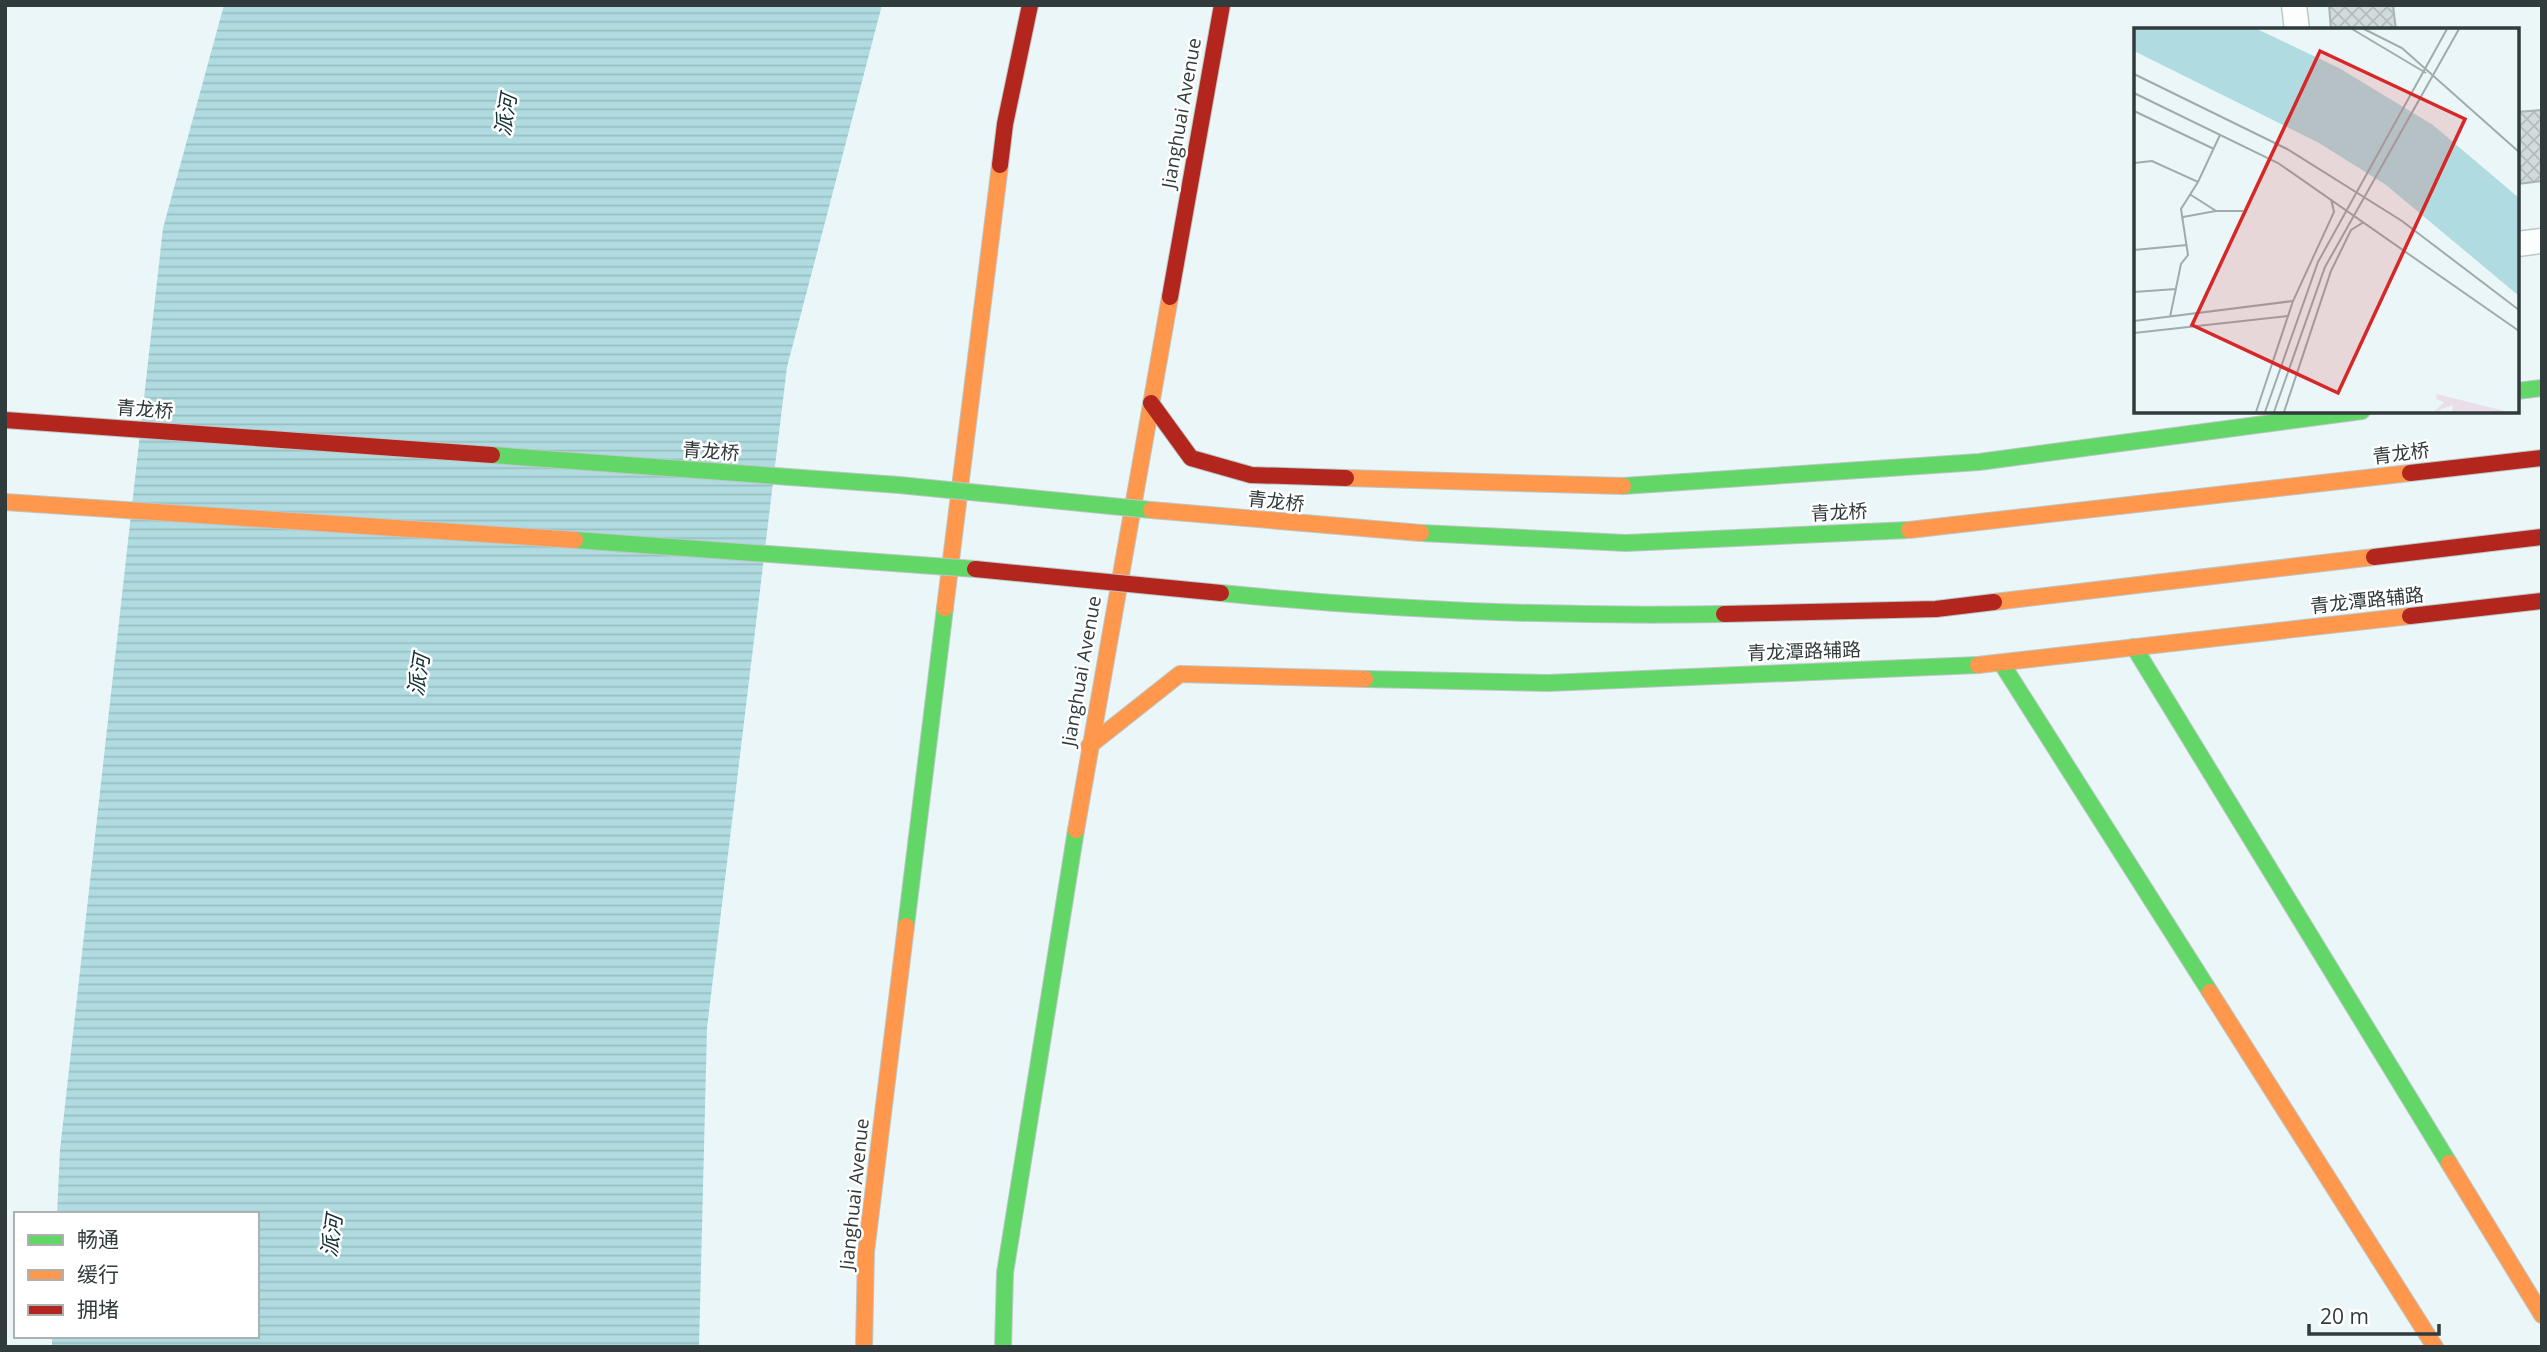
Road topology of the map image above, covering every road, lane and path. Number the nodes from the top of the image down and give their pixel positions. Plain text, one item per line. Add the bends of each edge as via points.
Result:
1 (1030, 5) edge
2 (1222, 5) edge
3 (2294, 5) edge
4 (2297, 28) edge
5 (2542, 241) edge
6 (2519, 244) edge
7 (2542, 388) edge
8 (2519, 391) edge
9 (1150, 403) junction
10 (2347, 413) edge
11 (5, 420) edge
12 (2542, 458) edge
13 (5, 502) edge
14 (2542, 537) edge
15 (2542, 601) edge
16 (2134, 647) junction
17 (2003, 664) junction
18 (1089, 746) junction
19 (2542, 1315) edge
20 (864, 1347) edge
21 (1003, 1347) edge
22 (2435, 1347) edge

1 - 20 main road, Jianghuai Avenue via 1001,152 866,1252
2 - 9 main road, Jianghuai Avenue
3 - 4 lane
5 - 6 lane
7 - 8 main road
9 - 10 main road via 1191,458 1251,475 1640,487 1979,462
9 - 18 main road, Jianghuai Avenue
11 - 12 main road, 青龙桥, bridge via 899,485 1352,529 1626,543 1931,528
13 - 14 main road, bridge via 890,561 1341,605 1615,616 1936,609
15 - 16 main road, 青龙潭路辅路
16 - 17 main road, 青龙潭路辅路
16 - 19 main road
17 - 18 main road, 青龙潭路辅路 via 1548,683 1180,674
17 - 22 main road
18 - 21 main road, Jianghuai Avenue via 1004,1273

